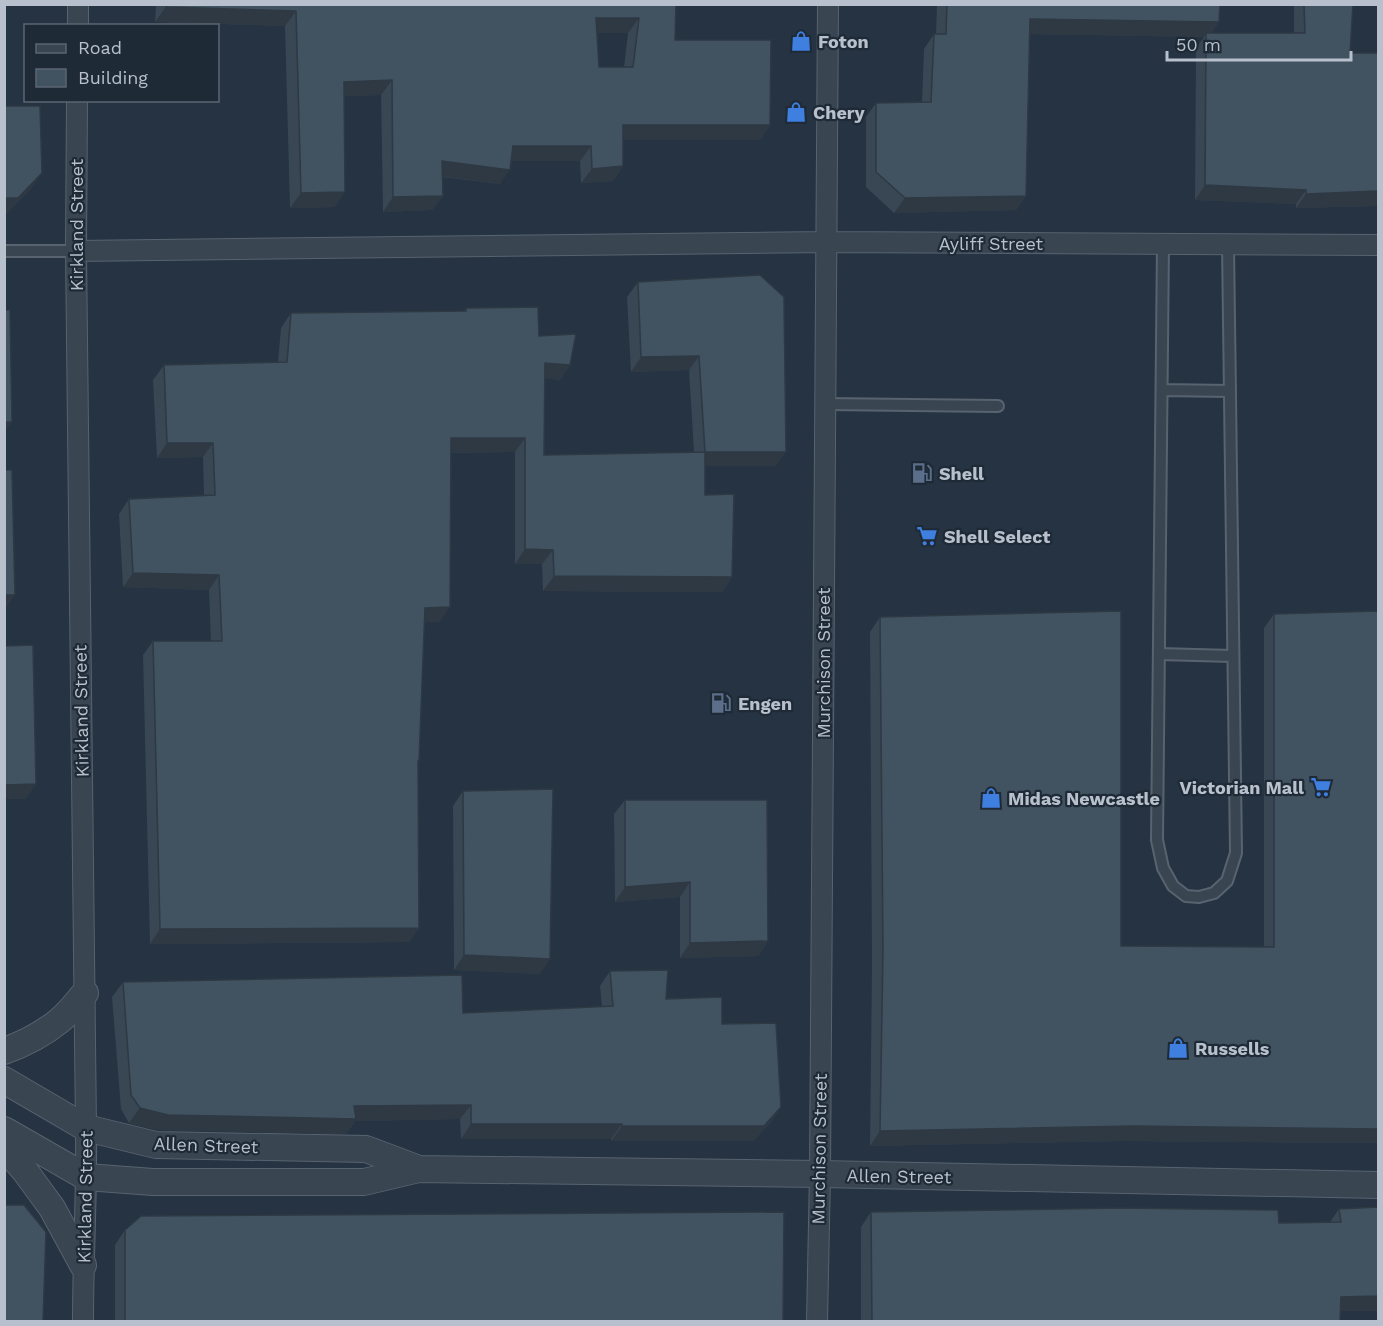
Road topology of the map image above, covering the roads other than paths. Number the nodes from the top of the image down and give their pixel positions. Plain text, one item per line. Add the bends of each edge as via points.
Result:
1 (78, 4) edge
2 (828, 4) edge
3 (78, 24) edge
4 (77, 102) edge
5 (826, 242) junction
6 (1163, 244) junction
7 (1228, 244) junction
8 (1378, 245) edge
9 (4, 251) edge
10 (76, 251) junction
11 (1162, 390) junction
12 (1230, 391) junction
13 (825, 404) junction
14 (998, 406) dead end
15 (1159, 654) junction
16 (1233, 656) junction
17 (85, 993) junction
18 (4, 1051) edge
19 (4, 1080) edge
20 (86, 1128) junction
21 (4, 1130) edge
22 (4, 1147) edge
23 (419, 1169) junction
24 (820, 1174) junction
25 (87, 1177) junction
26 (1378, 1185) edge
27 (83, 1265) junction
28 (83, 1322) edge
29 (817, 1322) edge

1 - 3 street
2 - 5 street, Murchison Street
4 - 10 street, Kirkland Street
5 - 6 street, Ayliff Street
5 - 10 street, Ayliff Street
5 - 13 street, Murchison Street
6 - 7 street, Ayliff Street
6 - 11 lane
7 - 8 street, Ayliff Street
7 - 12 lane
9 - 10 lane
10 - 17 street, Kirkland Street
11 - 12 lane
11 - 15 lane
12 - 16 lane
13 - 14 lane
13 - 24 street, Murchison Street
15 - 16 lane
15 - 16 lane via 1157,840 1163,868 1173,886 1186,896 1199,897 1214,893 1227,881 1236,853
17 - 18 street via 61,1020
17 - 20 street, Kirkland Street
19 - 20 street, Allen Street
20 - 23 street, Allen Street via 156,1145 366,1149
20 - 25 street, Kirkland Street
21 - 25 street, Allen Street
22 - 27 street via 52,1208
23 - 24 street, Allen Street
23 - 25 street, Allen Street via 364,1182 153,1182
24 - 26 street, Allen Street
24 - 29 street, Murchison Street
25 - 27 street, Kirkland Street
27 - 28 street, Kirkland Street

